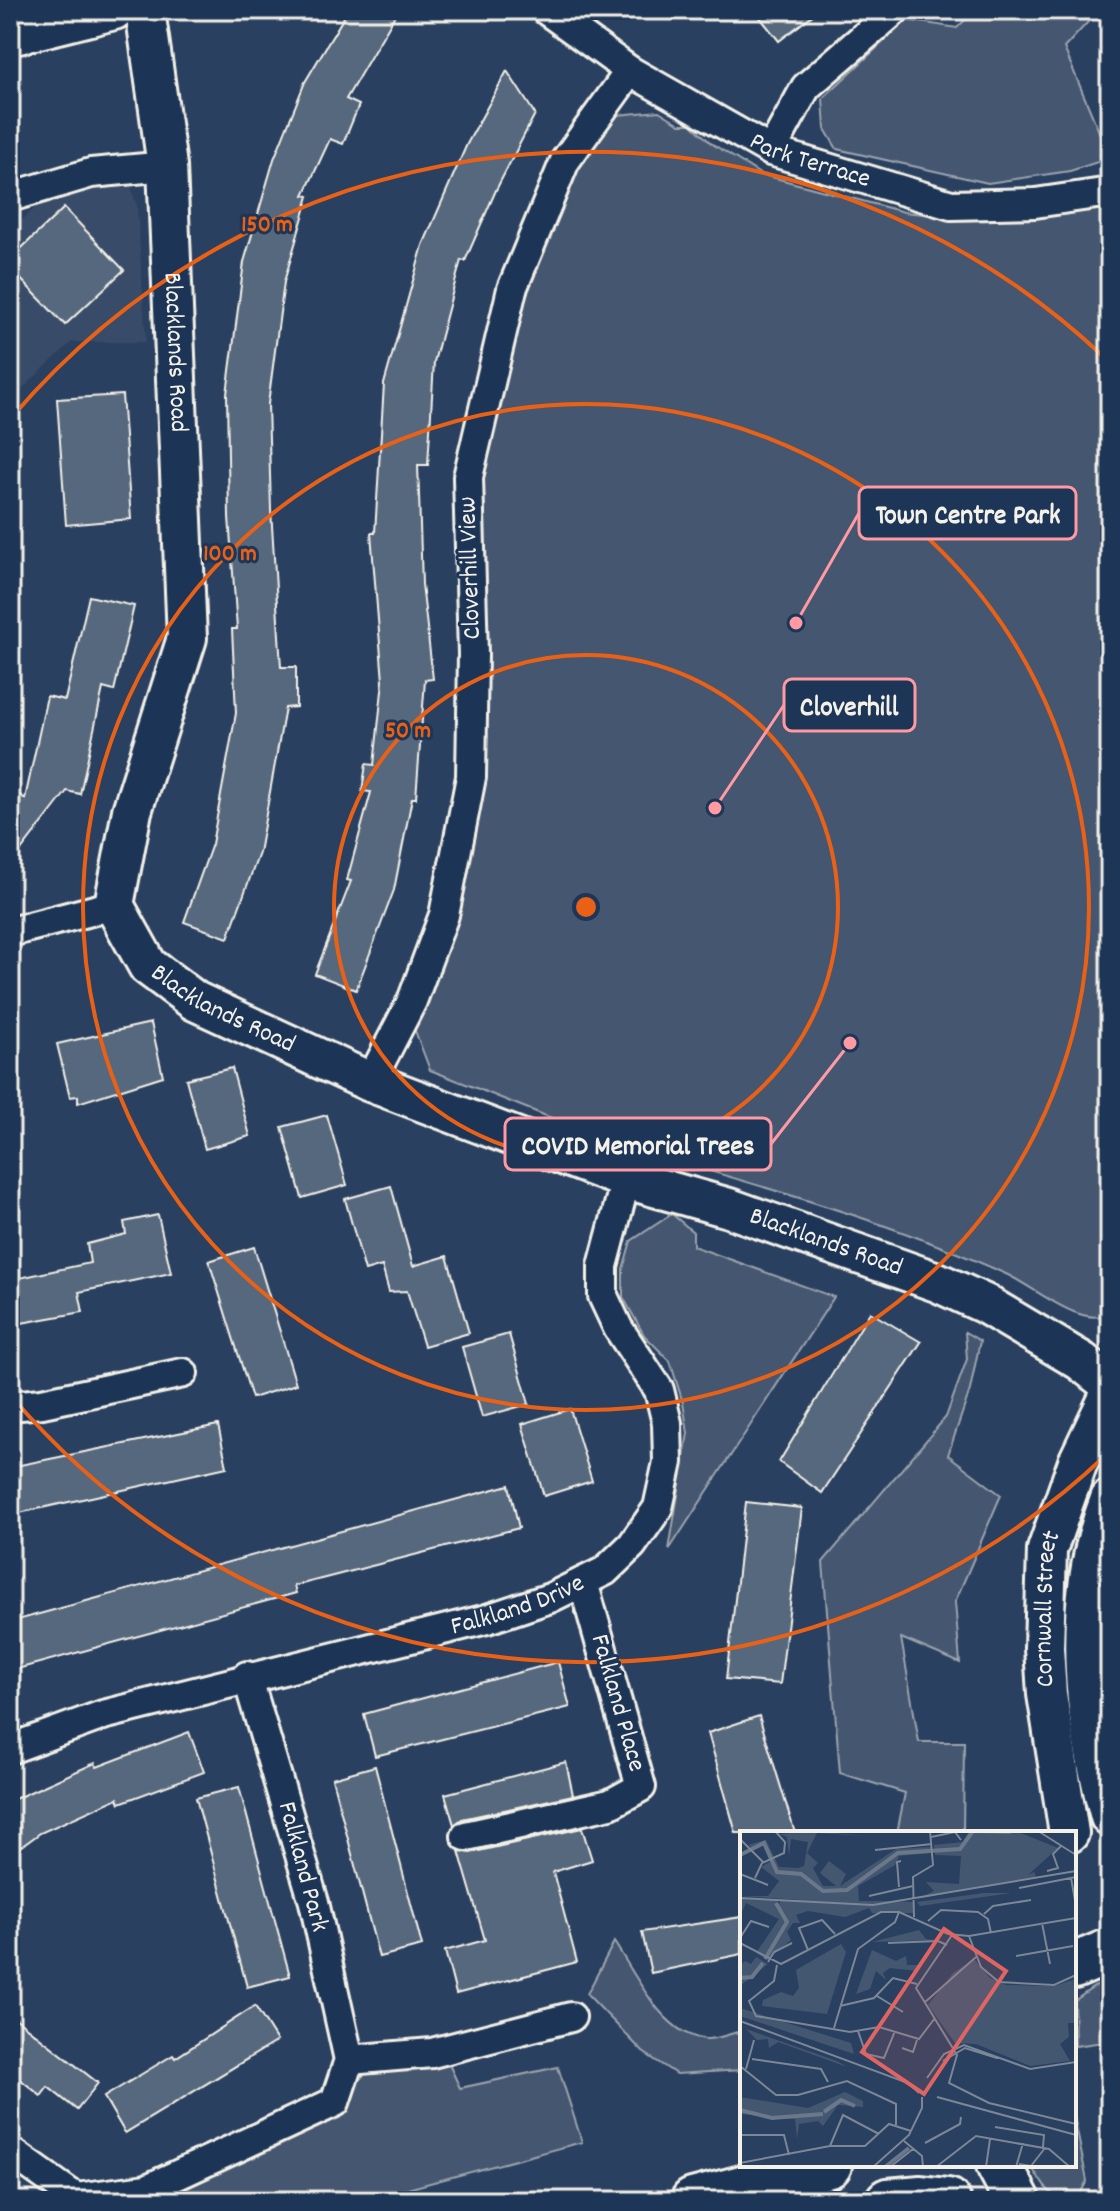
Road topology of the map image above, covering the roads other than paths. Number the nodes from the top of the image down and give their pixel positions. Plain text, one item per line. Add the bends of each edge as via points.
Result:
1 (114, 10) edge
2 (145, 10) edge
3 (546, 10) edge
4 (895, 10) edge
5 (10, 36) edge
6 (630, 71) junction
7 (771, 151) junction
8 (167, 166) junction
9 (1110, 192) edge
10 (10, 197) edge
11 (114, 905) junction
12 (10, 932) edge
13 (370, 1082) junction
14 (626, 1179) junction
15 (183, 1373) dead end
16 (1110, 1384) edge
17 (1110, 1395) edge
18 (10, 1406) edge
19 (1110, 1499) edge
20 (583, 1582) junction
21 (247, 1676) junction
22 (10, 1749) edge
23 (1110, 1817) edge
24 (1069, 1831) edge
25 (466, 1836) dead end
26 (1110, 1951) edge
27 (1076, 1965) edge
28 (571, 2017) dead end
29 (349, 2060) junction
30 (10, 2151) edge
31 (821, 2167) edge
32 (1000, 2167) edge
33 (693, 2201) edge
34 (888, 2201) edge
35 (948, 2201) edge
36 (1018, 2201) edge

1 - 5 street
2 - 8 street, Blacklands Road
3 - 6 street, Park Terrace
4 - 7 street via 806,87
6 - 7 street, Park Terrace
6 - 13 street, Cloverhill View via 565,161 512,289 468,477 471,777 444,915 412,1001
7 - 9 street, Park Terrace via 951,205 1035,203
8 - 10 street via 91,173
8 - 11 street, Blacklands Road via 187,638 132,811
11 - 12 street
11 - 13 street, Blacklands Road via 148,966 195,1001
13 - 14 street, Blacklands Road
14 - 16 street, Blacklands Road via 729,1208 937,1282 985,1304
14 - 20 street, Falkland Drive via 603,1266 603,1296 659,1390 668,1462 658,1508 632,1545 605,1571
15 - 18 street
17 - 24 street, Cornwall Street via 1068,1485 1047,1550 1045,1664
19 - 23 street, Cornwall Street via 1092,1560 1083,1636
20 - 21 street, Falkland Drive via 487,1619
20 - 25 street, Falkland Place via 641,1787 610,1804
21 - 22 street, Falkland Drive via 103,1715
21 - 29 street, Falkland Park via 314,1902
26 - 27 highway
28 - 29 street via 432,2053
29 - 30 street via 335,2102 147,2189 76,2198
31 - 33 highway
32 - 36 highway
34 - 35 highway

